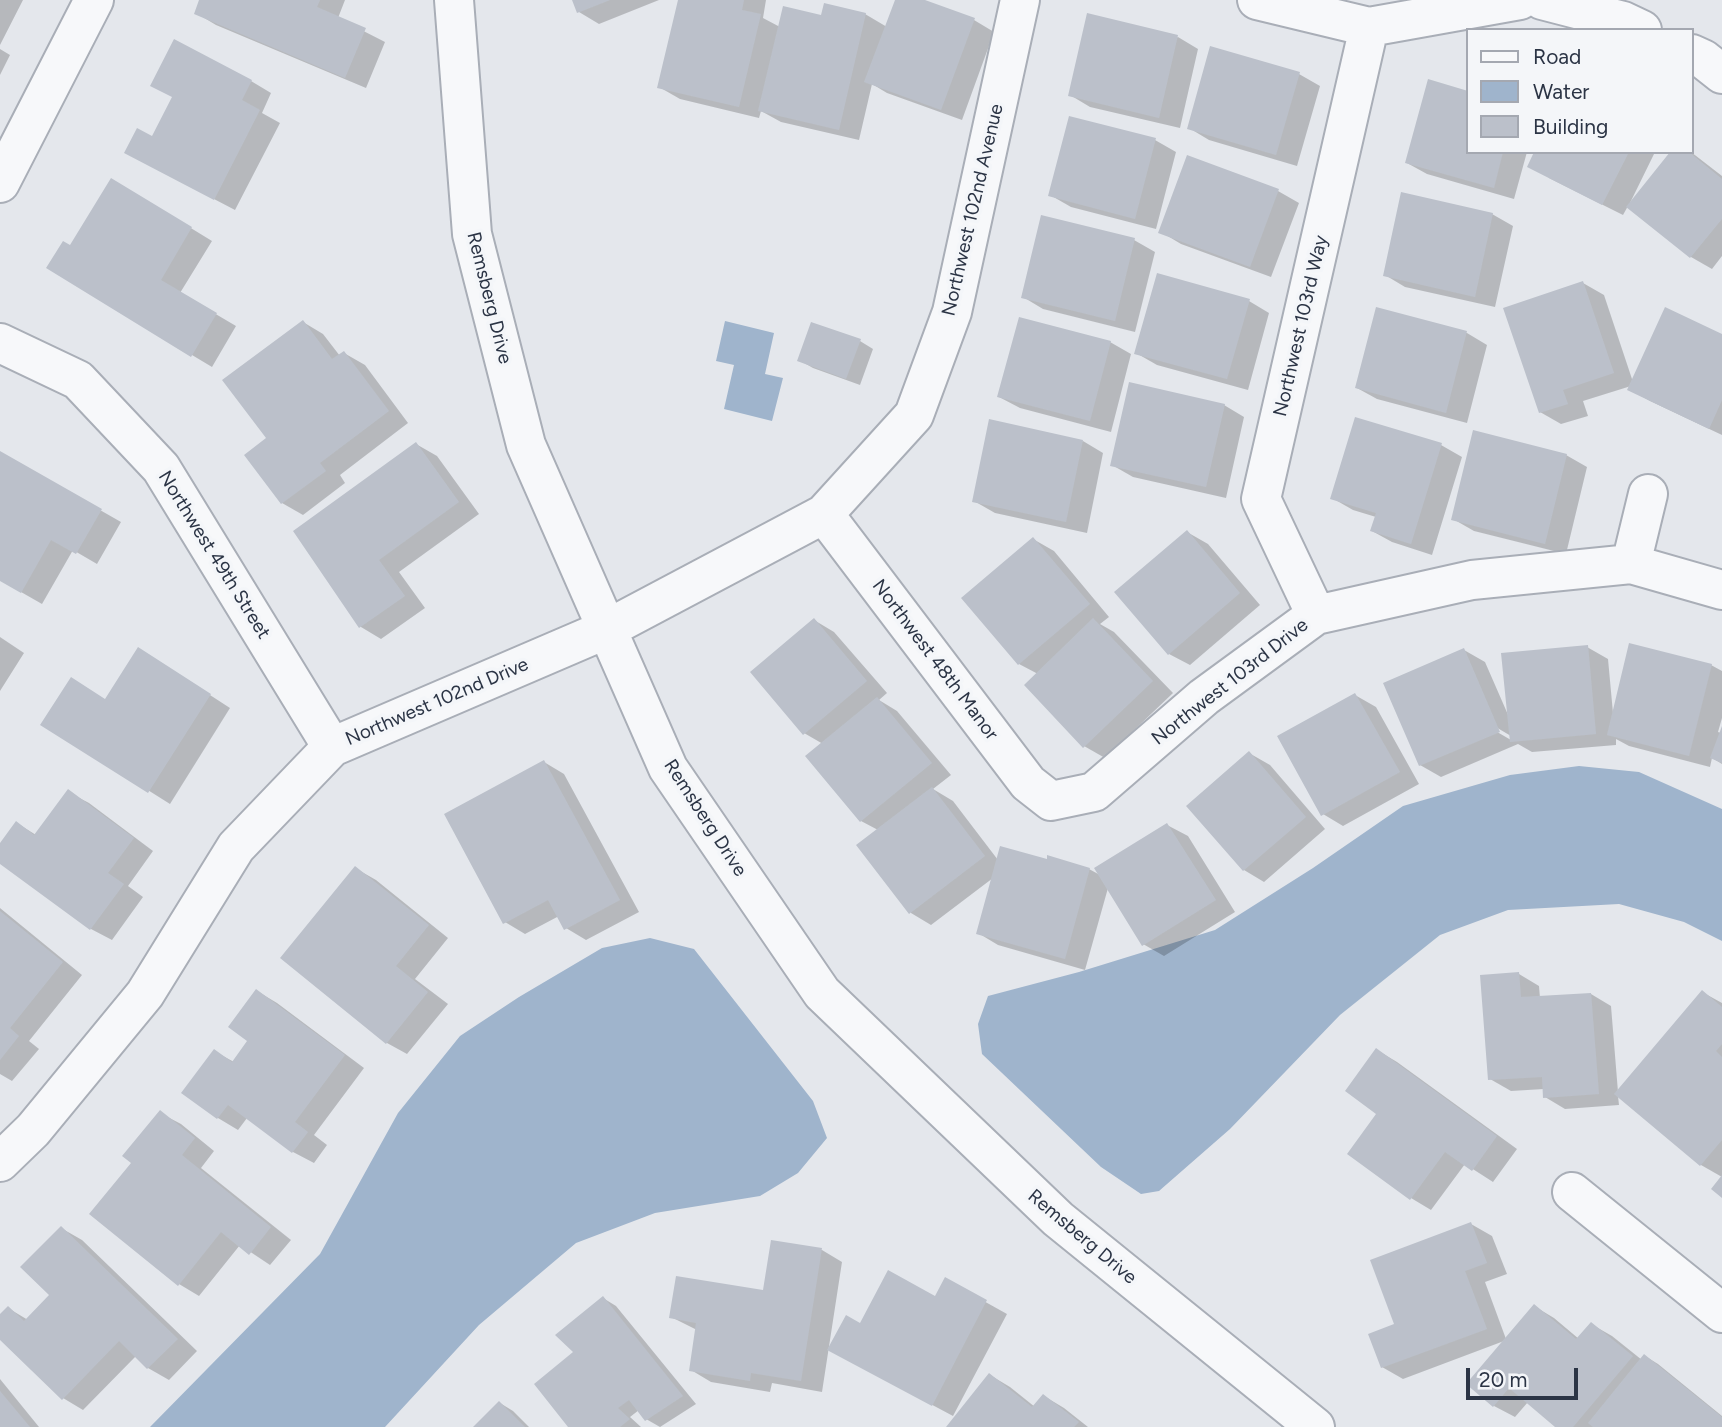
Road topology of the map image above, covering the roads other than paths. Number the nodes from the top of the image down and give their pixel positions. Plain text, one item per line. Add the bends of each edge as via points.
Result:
1 (94, 0) edge
2 (454, 0) edge
3 (1020, 0) edge
4 (1257, 0) edge
5 (1520, 0) edge
6 (1542, 0) edge
7 (1369, 27) junction
8 (1638, 28) edge
9 (1694, 55) edge
10 (1722, 74) edge
11 (0, 183) edge
12 (0, 343) edge
13 (1648, 494) dead end
14 (824, 514) junction
15 (1631, 564) junction
16 (1722, 590) edge
17 (1316, 615) junction
18 (607, 629) junction
19 (332, 747) junction
20 (1051, 800) joint
21 (0, 1162) edge
22 (1572, 1192) dead end
23 (1722, 1313) edge
24 (1315, 1427) edge

1 - 11 street
2 - 18 street, Remsberg Drive via 472,234 526,445
3 - 14 street, Northwest 102nd Avenue via 952,312 914,415
4 - 7 street
5 - 7 street
6 - 8 street
7 - 17 street, Northwest 103rd Way via 1261,499
9 - 10 street
12 - 19 street, Northwest 49th Street via 78,380 161,468
13 - 15 street
14 - 18 street, Northwest 102nd Avenue
14 - 20 street, Northwest 48th Manor via 1028,783
15 - 16 street, Northwest 103rd Drive
15 - 17 street, Northwest 103rd Drive via 1472,580
17 - 20 street, Northwest 103rd Drive via 1205,697 1094,792
18 - 19 street, Northwest 102nd Drive
18 - 24 street, Remsberg Drive via 668,768 822,993 1058,1219
19 - 21 street, Northwest 102nd Drive via 236,847 145,994 33,1130
22 - 23 street

